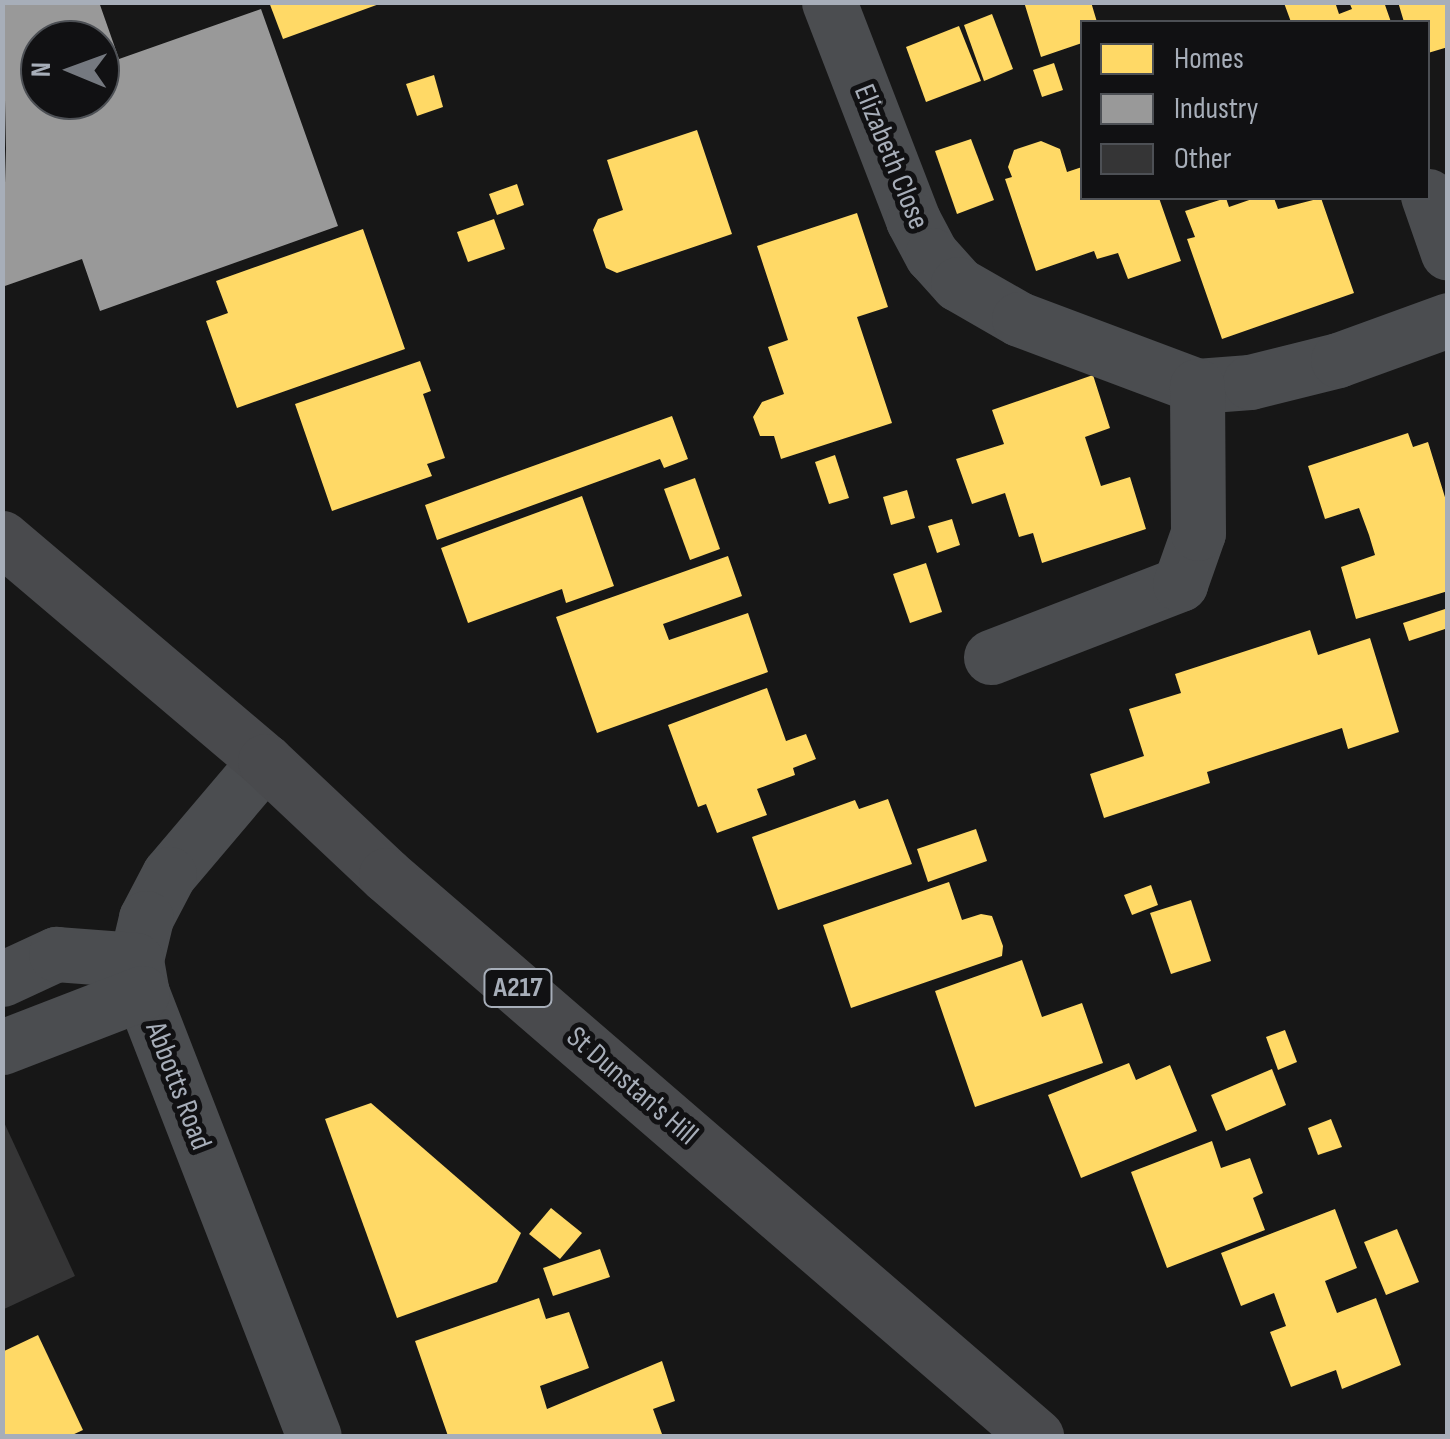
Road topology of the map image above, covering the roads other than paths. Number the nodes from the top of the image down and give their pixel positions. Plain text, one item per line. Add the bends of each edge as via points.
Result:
1 (829, 2) edge
2 (1429, 200) edge
3 (1448, 253) edge
4 (1448, 320) edge
5 (1197, 386) junction
6 (2, 538) edge
7 (990, 657) dead end
8 (265, 760) junction
9 (139, 977) junction
10 (2, 980) edge
11 (2, 1047) edge
12 (314, 1436) edge
13 (1036, 1436) edge

1 - 5 street, Elizabeth Close via 913,220 958,284 1019,319
2 - 3 street
4 - 5 street, Elizabeth Close via 1338,360 1250,382
5 - 7 street via 1198,533 1180,584
6 - 8 highway, St Dunstan's Hill / A217
8 - 9 street via 169,874 146,918
8 - 13 highway, St Dunstan's Hill / A217 via 386,875
9 - 10 street via 56,954
9 - 11 street
9 - 12 street, Abbotts Road

